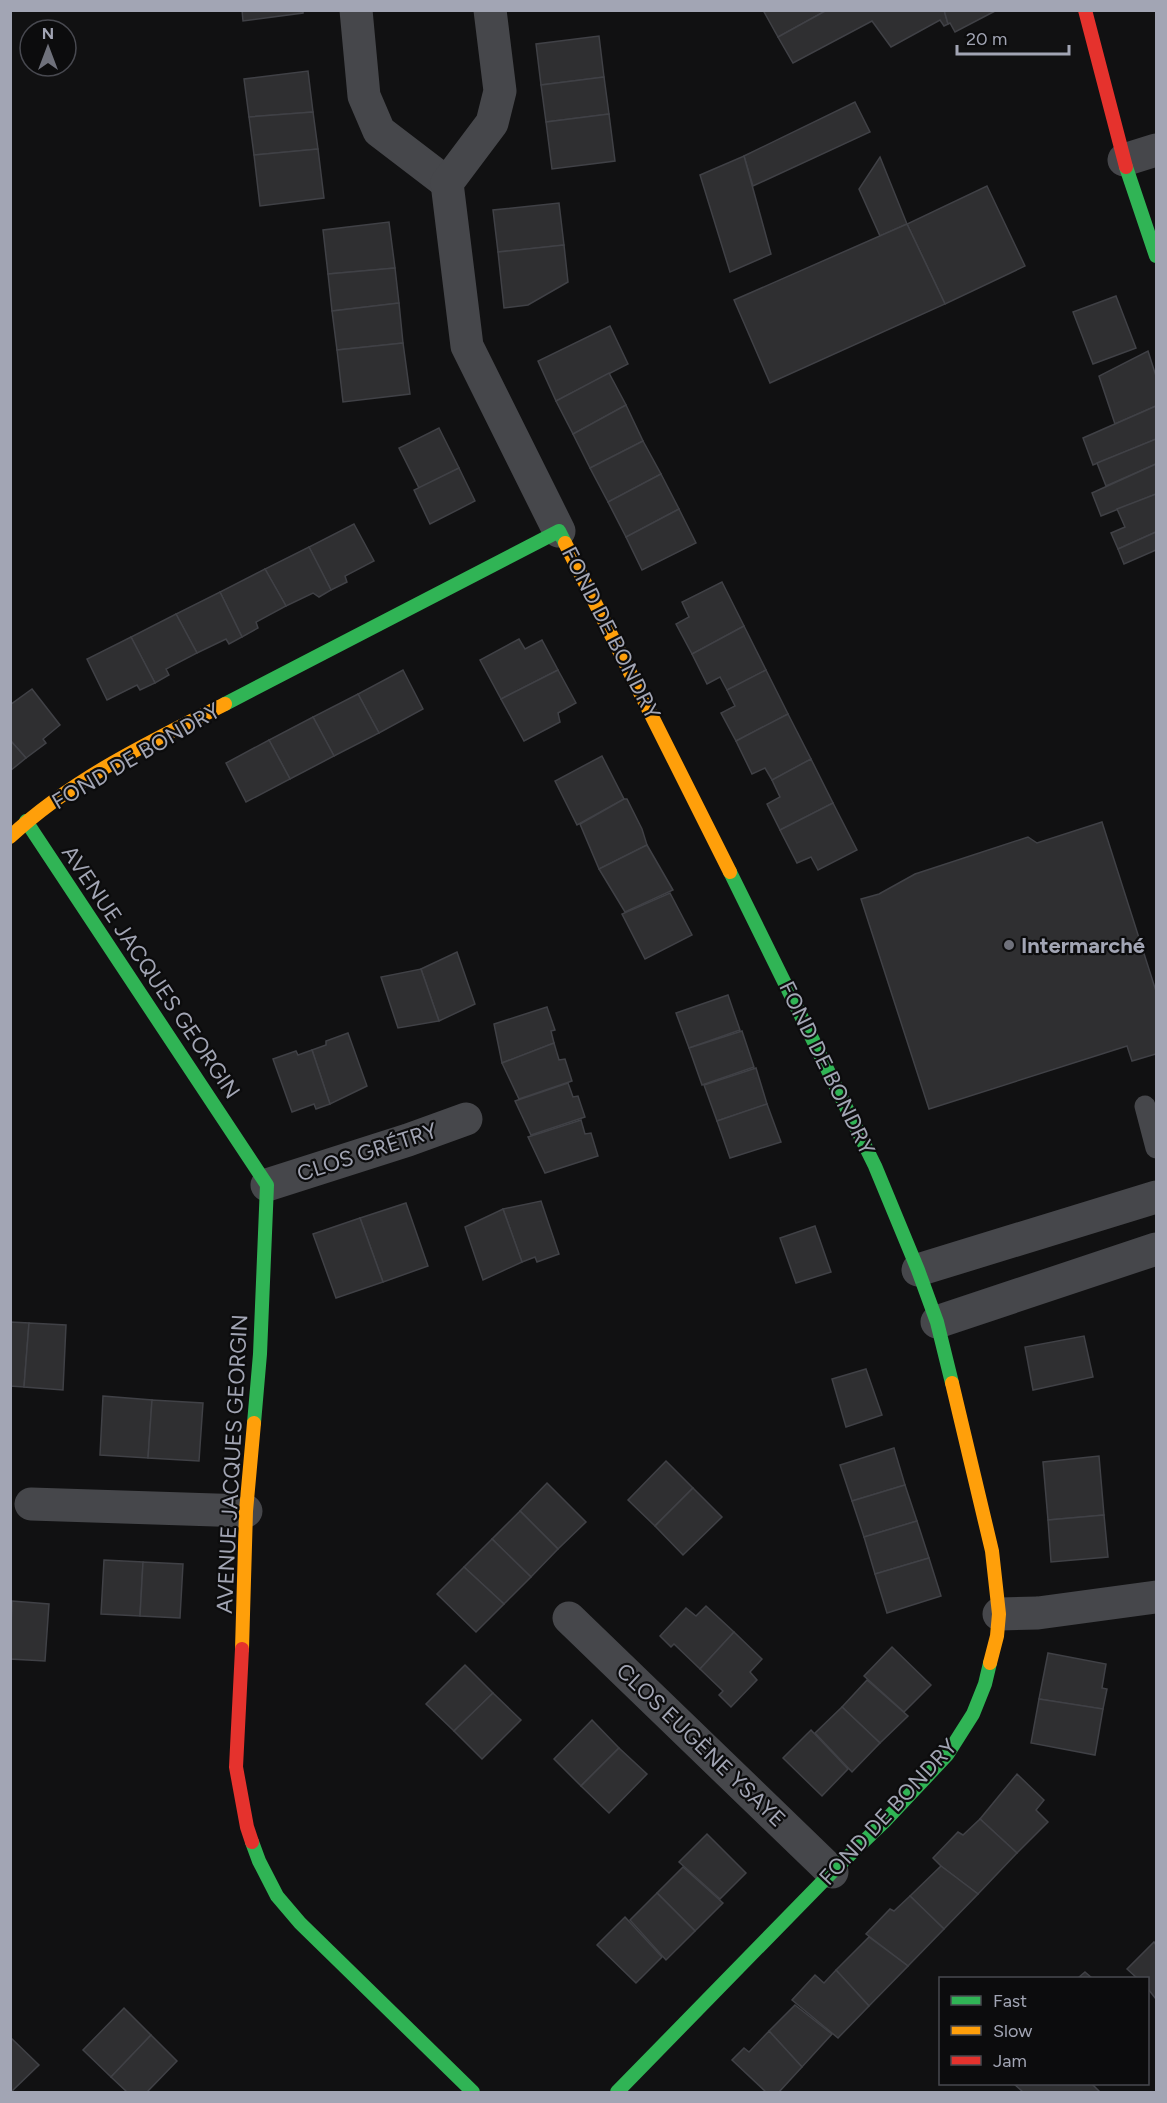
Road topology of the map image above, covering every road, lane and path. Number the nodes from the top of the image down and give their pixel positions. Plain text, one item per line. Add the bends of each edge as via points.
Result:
1 (356, 10) edge
2 (490, 10) edge
3 (1085, 10) edge
4 (1156, 150) edge
5 (1124, 160) junction
6 (447, 183) junction
7 (1156, 256) edge
8 (559, 531) junction
9 (26, 821) junction
10 (10, 837) edge
11 (1145, 1106) dead end
12 (466, 1119) dead end
13 (1156, 1148) edge
14 (267, 1185) junction
15 (1156, 1197) edge
16 (1156, 1249) edge
17 (918, 1270) junction
18 (937, 1322) junction
19 (31, 1504) dead end
20 (246, 1511) junction
21 (1156, 1597) edge
22 (999, 1614) junction
23 (569, 1618) dead end
24 (832, 1872) junction
25 (473, 2092) edge
26 (617, 2092) edge

1 - 6 street via 364,96 379,131
2 - 6 street via 500,91 492,123
3 - 5 street
4 - 5 street
5 - 7 street
6 - 8 street via 467,346
8 - 9 street, FOND DE BONDRY via 162,736
8 - 17 street, FOND DE BONDRY via 825,1062 875,1166
9 - 10 street, FOND DE BONDRY
9 - 14 street, AVENUE JACQUES GEORGIN
11 - 13 lane
12 - 14 street, CLOS GRÉTRY
14 - 20 street, AVENUE JACQUES GEORGIN via 260,1354
15 - 17 street
16 - 18 street
17 - 18 street, FOND DE BONDRY
18 - 22 street, FOND DE BONDRY via 992,1551
19 - 20 street
20 - 25 street, AVENUE JACQUES GEORGIN via 236,1767 247,1827 259,1861 277,1896 300,1923
21 - 22 street via 1038,1613
22 - 24 street, FOND DE BONDRY via 985,1683 973,1714 948,1755
23 - 24 street, CLOS EUGÈNE YSAYE
24 - 26 street, FOND DE BONDRY

